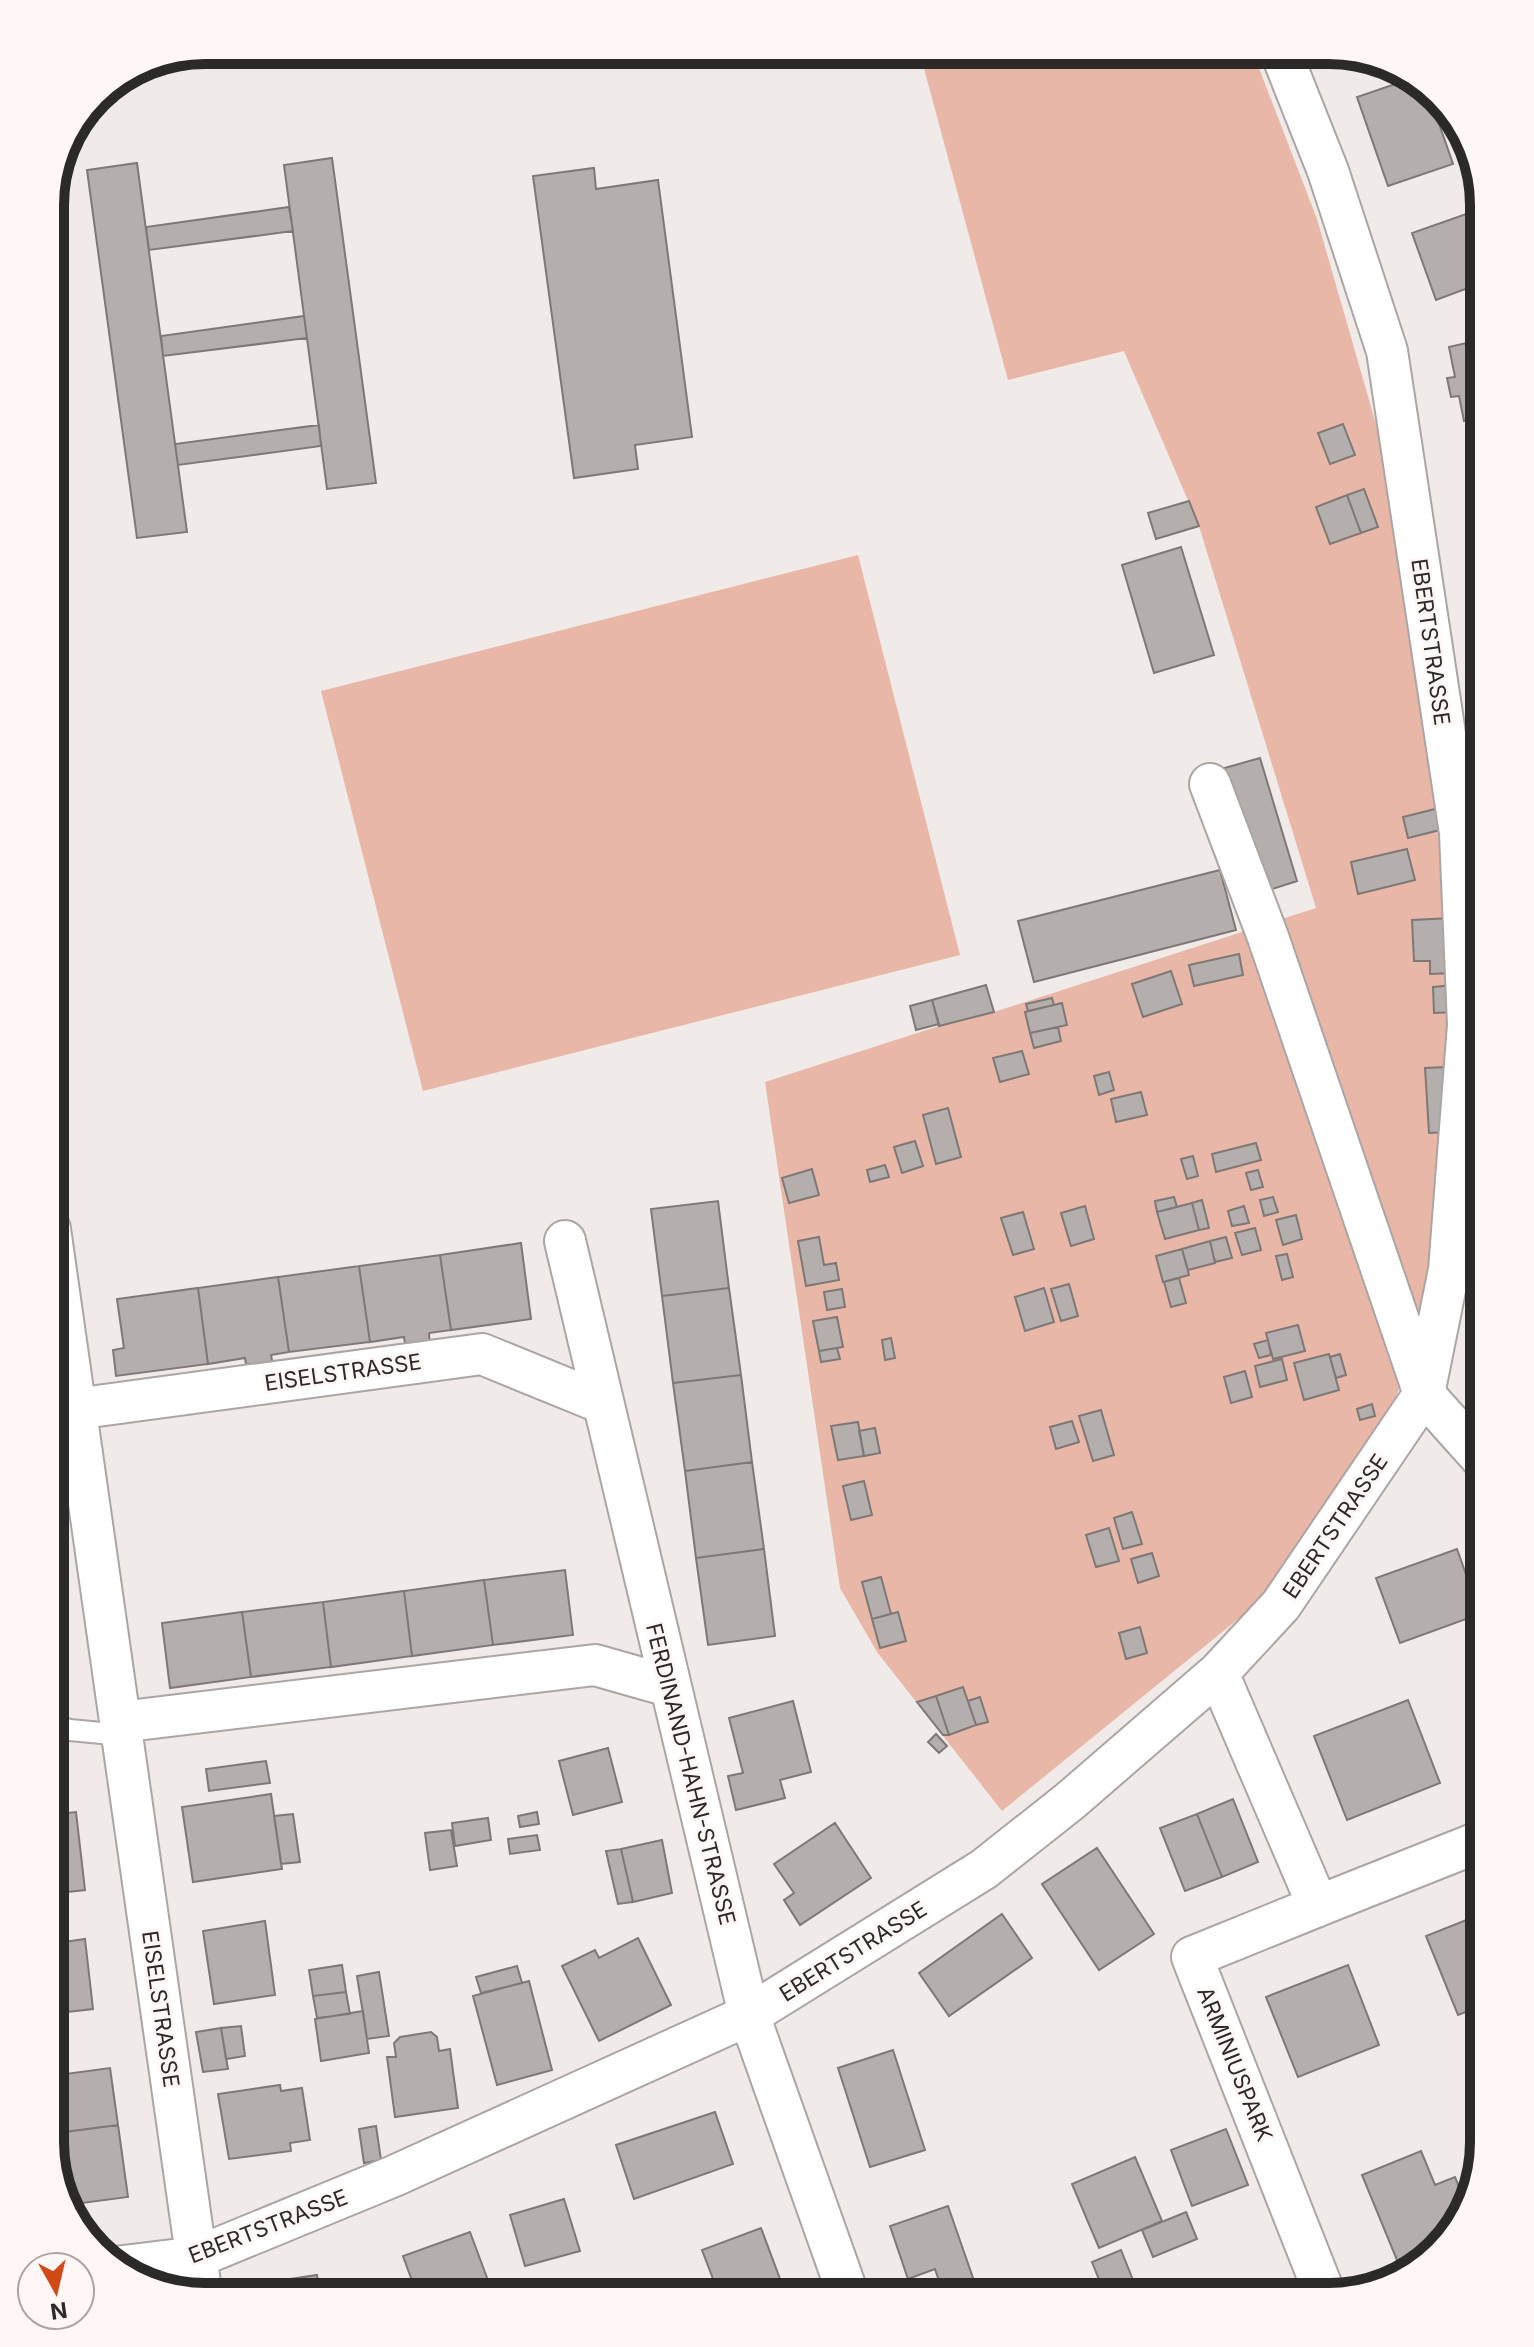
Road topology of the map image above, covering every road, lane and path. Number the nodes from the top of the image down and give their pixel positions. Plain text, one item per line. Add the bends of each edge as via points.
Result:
1 (1286, 64) edge
2 (1210, 784) dead end
3 (565, 1241) dead end
4 (64, 1330) edge
5 (1424, 1394) junction
6 (602, 1403) junction
7 (75, 1409) junction
8 (1470, 1445) edge
9 (1218, 1673) junction
10 (669, 1686) junction
11 (64, 1728) edge
12 (121, 1729) junction
13 (1470, 1846) edge
14 (1318, 1906) junction
15 (749, 2015) junction
16 (197, 2257) junction
17 (135, 2265) edge
18 (200, 2283) edge
19 (844, 2283) edge
20 (1320, 2283) edge

1 - 5 street, EBERTSTRASSE via 1328,171 1387,351 1460,833 1468,1025 1449,1270
2 - 5 street via 1274,952
3 - 6 street, FERDINAND-HAHN-STRASSE
4 - 7 street, EISELSTRASSE
5 - 8 street
5 - 9 street, EBERTSTRASSE via 1281,1605
6 - 7 street, EISELSTRASSE via 482,1354
6 - 10 street, FERDINAND-HAHN-STRASSE
7 - 12 street, EISELSTRASSE
9 - 14 street
9 - 15 street, EBERTSTRASSE via 984,1869
10 - 12 street via 595,1665
10 - 15 street, FERDINAND-HAHN-STRASSE
11 - 12 lane
12 - 16 street, EISELSTRASSE
13 - 14 street, ARMINIUSPARK
14 - 20 street, ARMINIUSPARK via 1192,1957
15 - 16 street, EBERTSTRASSE via 394,2176
15 - 19 street, FERDINAND-HAHN-STRASSE
16 - 17 street, EBERTSTRASSE
16 - 18 street, EISELSTRASSE

